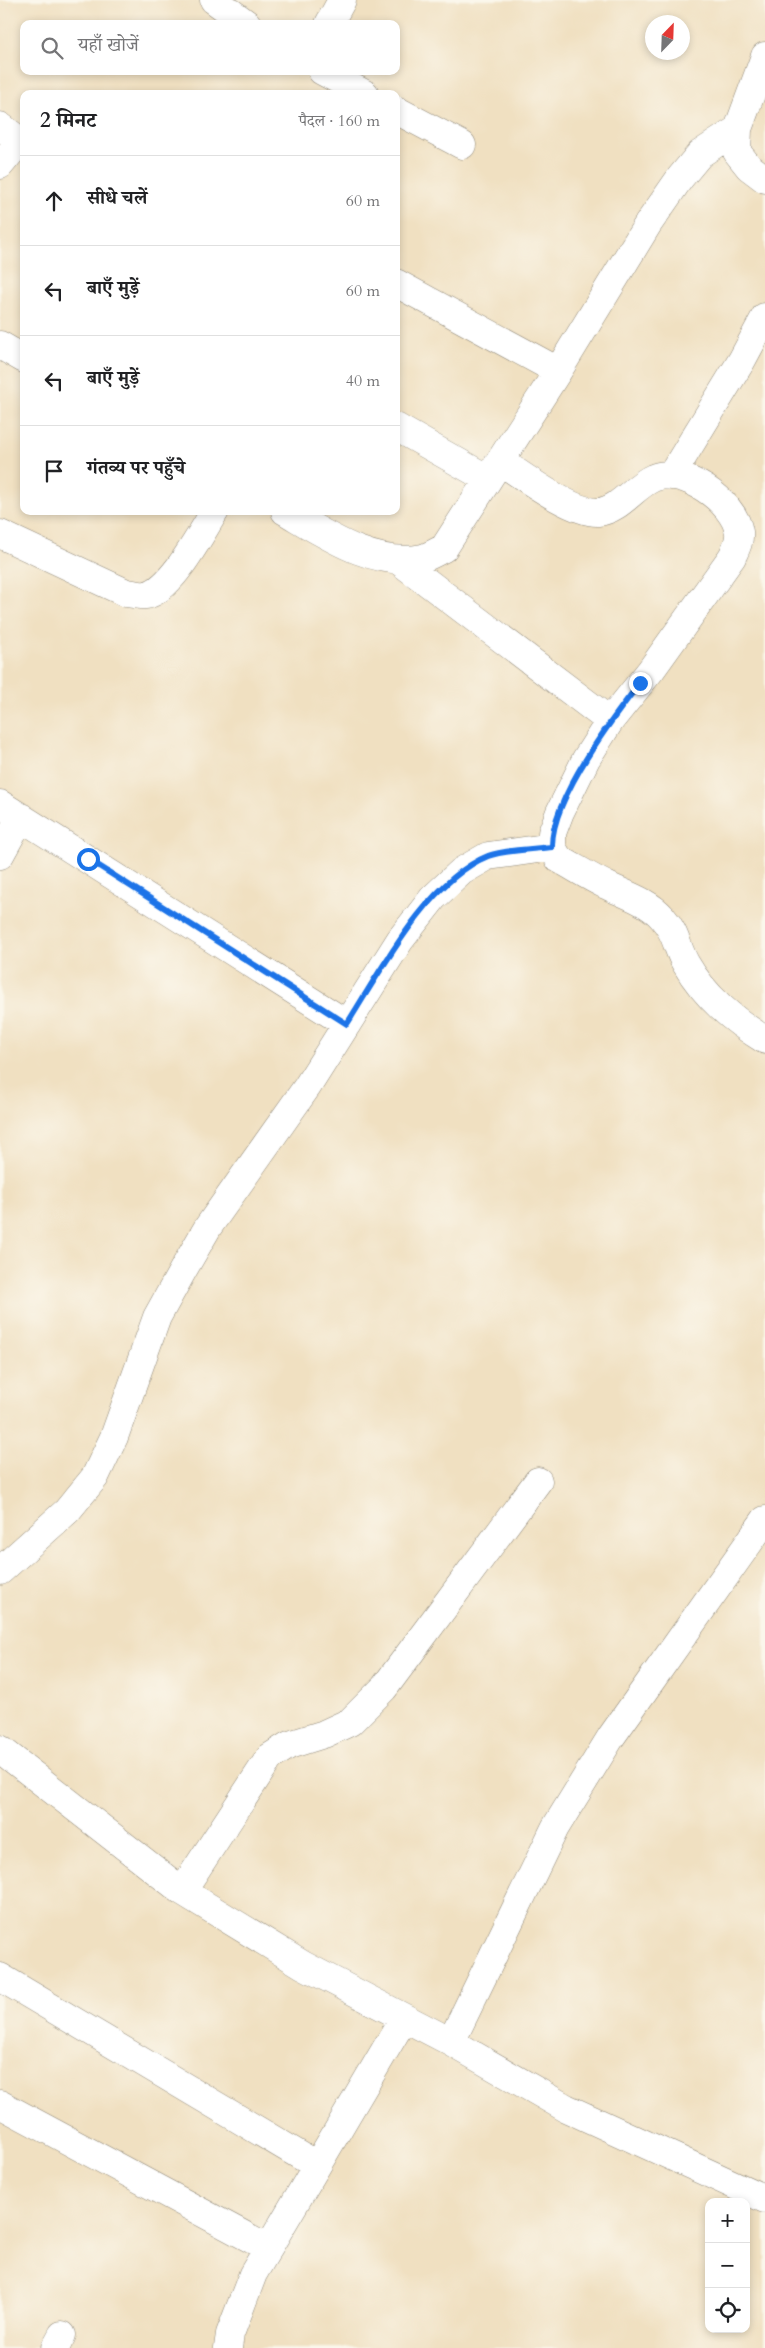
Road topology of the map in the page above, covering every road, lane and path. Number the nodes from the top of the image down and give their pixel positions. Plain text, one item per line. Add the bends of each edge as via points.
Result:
1 (214, 0) edge
2 (342, 0) edge
3 (242, 20) edge
4 (330, 20) edge
5 (765, 56) edge
6 (329, 75) edge
7 (358, 90) edge
8 (400, 112) edge
9 (738, 129) junction
10 (15, 137) edge
11 (462, 144) dead end
12 (0, 165) edge
13 (765, 179) edge
14 (400, 285) edge
15 (765, 317) edge
16 (0, 345) edge
17 (20, 357) edge
18 (558, 371) junction
19 (400, 429) edge
20 (494, 470) junction
21 (671, 476) junction
22 (213, 515) edge
23 (293, 515) edge
24 (0, 534) edge
25 (398, 560) junction
26 (610, 721) junction
27 (10, 810) edge
28 (552, 847) junction
29 (0, 854) edge
30 (347, 1024) junction
31 (765, 1040) edge
32 (538, 1481) dead end
33 (765, 1520) edge
34 (0, 1571) edge
35 (0, 1749) edge
36 (182, 1891) junction
37 (0, 1977) edge
38 (404, 2018) junction
39 (451, 2042) junction
40 (0, 2104) edge
41 (316, 2165) junction
42 (765, 2199) edge
43 (268, 2248) junction
44 (228, 2348) edge

1 - 3 street
2 - 4 street
5 - 9 street
6 - 7 street
8 - 11 street
9 - 13 street via 737,152 748,167
9 - 18 street via 700,154 680,178
10 - 12 street
14 - 18 street
15 - 21 street
16 - 17 street
18 - 20 street
19 - 20 street
20 - 21 street via 578,508 598,512 614,506 654,477
20 - 25 street via 444,548 425,557
21 - 26 street via 715,494 731,511 739,530 738,544 651,670
22 - 24 street via 178,571 146,596 126,592
23 - 25 street via 335,540 370,554
25 - 26 street
26 - 28 street via 586,759 560,812 552,833
27 - 29 street
27 - 30 street
28 - 30 street via 488,856 462,872 433,898 400,940
28 - 31 street via 559,859 660,915 675,935 685,962 701,986 721,1008
30 - 34 street via 307,1087 208,1227 161,1309 114,1437 95,1476 68,1511
32 - 36 street via 384,1688 350,1722 289,1745 270,1757
33 - 39 street via 611,1737 555,1828
35 - 36 street
36 - 38 street via 303,1965
37 - 41 street
38 - 39 street
38 - 41 street
39 - 42 street via 566,2108
40 - 43 street
41 - 43 street
43 - 44 street via 253,2274 230,2334

